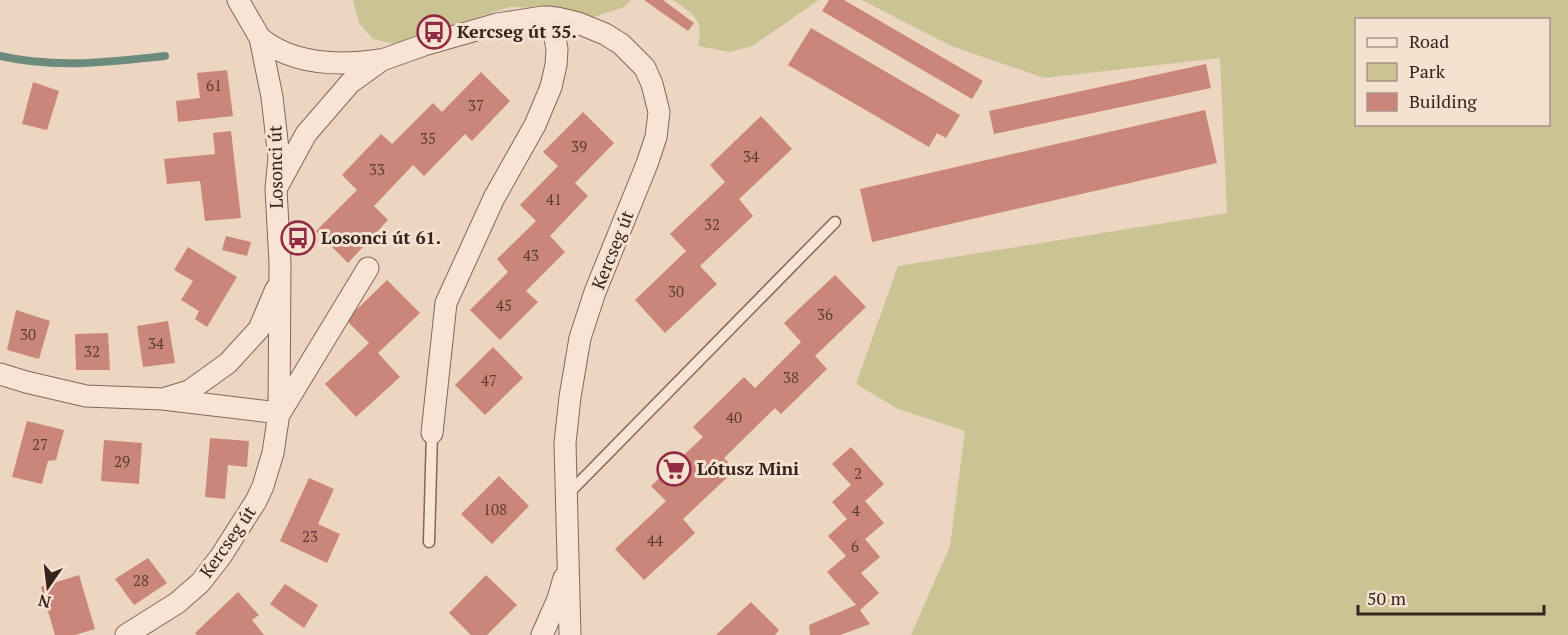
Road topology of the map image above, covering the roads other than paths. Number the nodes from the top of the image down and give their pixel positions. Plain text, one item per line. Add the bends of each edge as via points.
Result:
1 (238, 0) edge
2 (551, 17) junction
3 (260, 38) junction
4 (382, 60) junction
5 (276, 189) junction
6 (835, 222) dead end
7 (368, 268) dead end
8 (280, 279) junction
9 (0, 374) edge
10 (163, 399) junction
11 (279, 413) junction
12 (432, 433) joint
13 (567, 495) junction
14 (429, 542) dead end
15 (569, 544) junction
16 (126, 635) edge
17 (542, 635) edge
18 (570, 635) edge

1 - 3 street, Losonci út
2 - 4 street, Kercseg út via 497,24
2 - 12 street via 557,49 551,87 446,303
2 - 13 street, Kercseg út via 593,28 629,51 649,75 659,112 648,164 580,338 565,443
3 - 4 street via 280,51 320,62 352,64
3 - 5 street, Losonci út via 276,126
4 - 5 street, Kercseg út via 350,83 306,134
5 - 8 street, Losonci út
6 - 13 lane
7 - 11 street
8 - 10 street via 258,329 228,363 189,391
8 - 11 street, Losonci út
9 - 10 street via 86,396
10 - 11 street
11 - 16 street, Kercseg út via 263,486 221,556 200,583 177,603
12 - 14 lane
13 - 15 street, Kercseg út
15 - 17 street via 562,586
15 - 18 street

